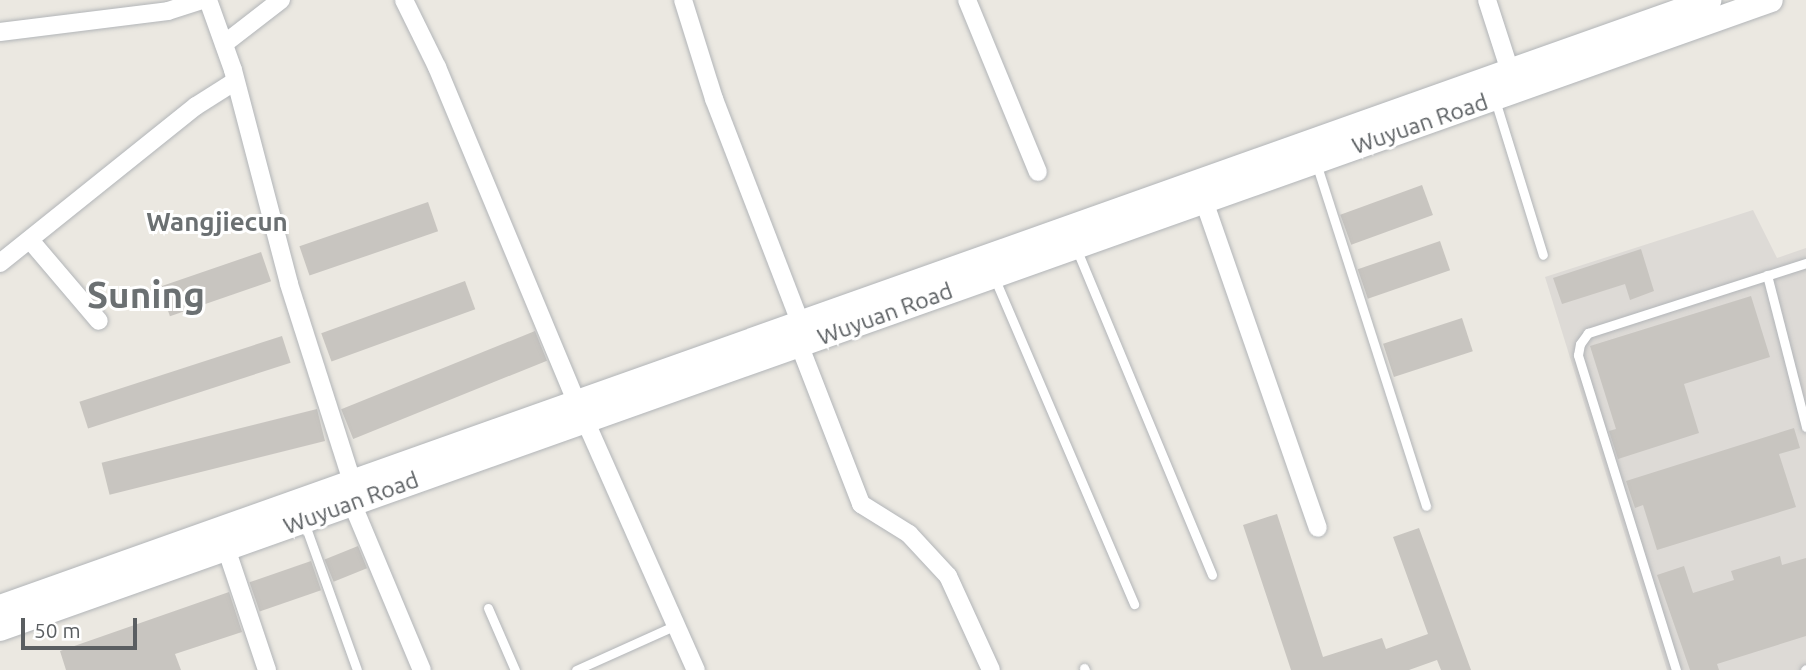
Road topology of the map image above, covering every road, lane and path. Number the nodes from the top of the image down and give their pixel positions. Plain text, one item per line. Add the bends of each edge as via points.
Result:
1 (205, 0) edge
2 (281, 0) edge
3 (404, 0) edge
4 (682, 0) edge
5 (967, 0) edge
6 (1487, 0) edge
7 (1709, 0) edge
8 (1772, 0) edge
9 (0, 32) edge
10 (224, 44) junction
11 (1510, 71) junction
12 (234, 82) junction
13 (1495, 98) junction
14 (1316, 161) junction
15 (1038, 172) dead end
16 (1204, 201) junction
17 (30, 240) junction
18 (1076, 246) junction
19 (1543, 255) dead end
20 (0, 263) edge
21 (1806, 263) edge
22 (994, 275) junction
23 (1767, 275) junction
24 (99, 321) dead end
25 (799, 333) junction
26 (580, 411) junction
27 (1806, 427) edge
28 (352, 492) junction
29 (1426, 506) dead end
30 (304, 520) junction
31 (1318, 528) dead end
32 (226, 548) junction
33 (1212, 575) dead end
34 (1135, 604) dead end
35 (0, 607) edge
36 (488, 608) dead end
37 (676, 625) junction
38 (0, 629) edge
39 (267, 670) edge
40 (357, 670) edge
41 (422, 670) edge
42 (515, 670) edge
43 (576, 670) edge
44 (696, 670) edge
45 (991, 670) edge
46 (1676, 670) edge

1 - 9 street via 168,11
1 - 10 street
2 - 10 street
3 - 26 street via 438,67
4 - 25 street
5 - 15 street
6 - 11 street
7 - 11 main road, Wuyuan Road
8 - 13 main road, Wuyuan Road
10 - 12 street
11 - 25 main road, Wuyuan Road
12 - 17 street via 196,106
12 - 28 street
13 - 14 main road, Wuyuan Road
13 - 19 lane
14 - 16 main road, Wuyuan Road
14 - 29 lane
16 - 18 main road, Wuyuan Road
16 - 31 street
17 - 20 street
17 - 24 street
18 - 22 main road, Wuyuan Road
18 - 33 lane
21 - 23 lane
22 - 25 main road, Wuyuan Road
22 - 34 lane
23 - 27 lane
23 - 46 lane via 1588,333 1580,344 1578,355
25 - 26 main road, Wuyuan Road
25 - 45 street via 860,504 909,534 948,576
26 - 28 main road, Wuyuan Road
26 - 37 street
28 - 30 main road, Wuyuan Road
28 - 35 main road, Wuyuan Road
28 - 41 street
30 - 32 main road, Wuyuan Road
30 - 40 lane
32 - 38 main road, Wuyuan Road
32 - 39 street
36 - 42 lane
37 - 43 lane
37 - 44 street

